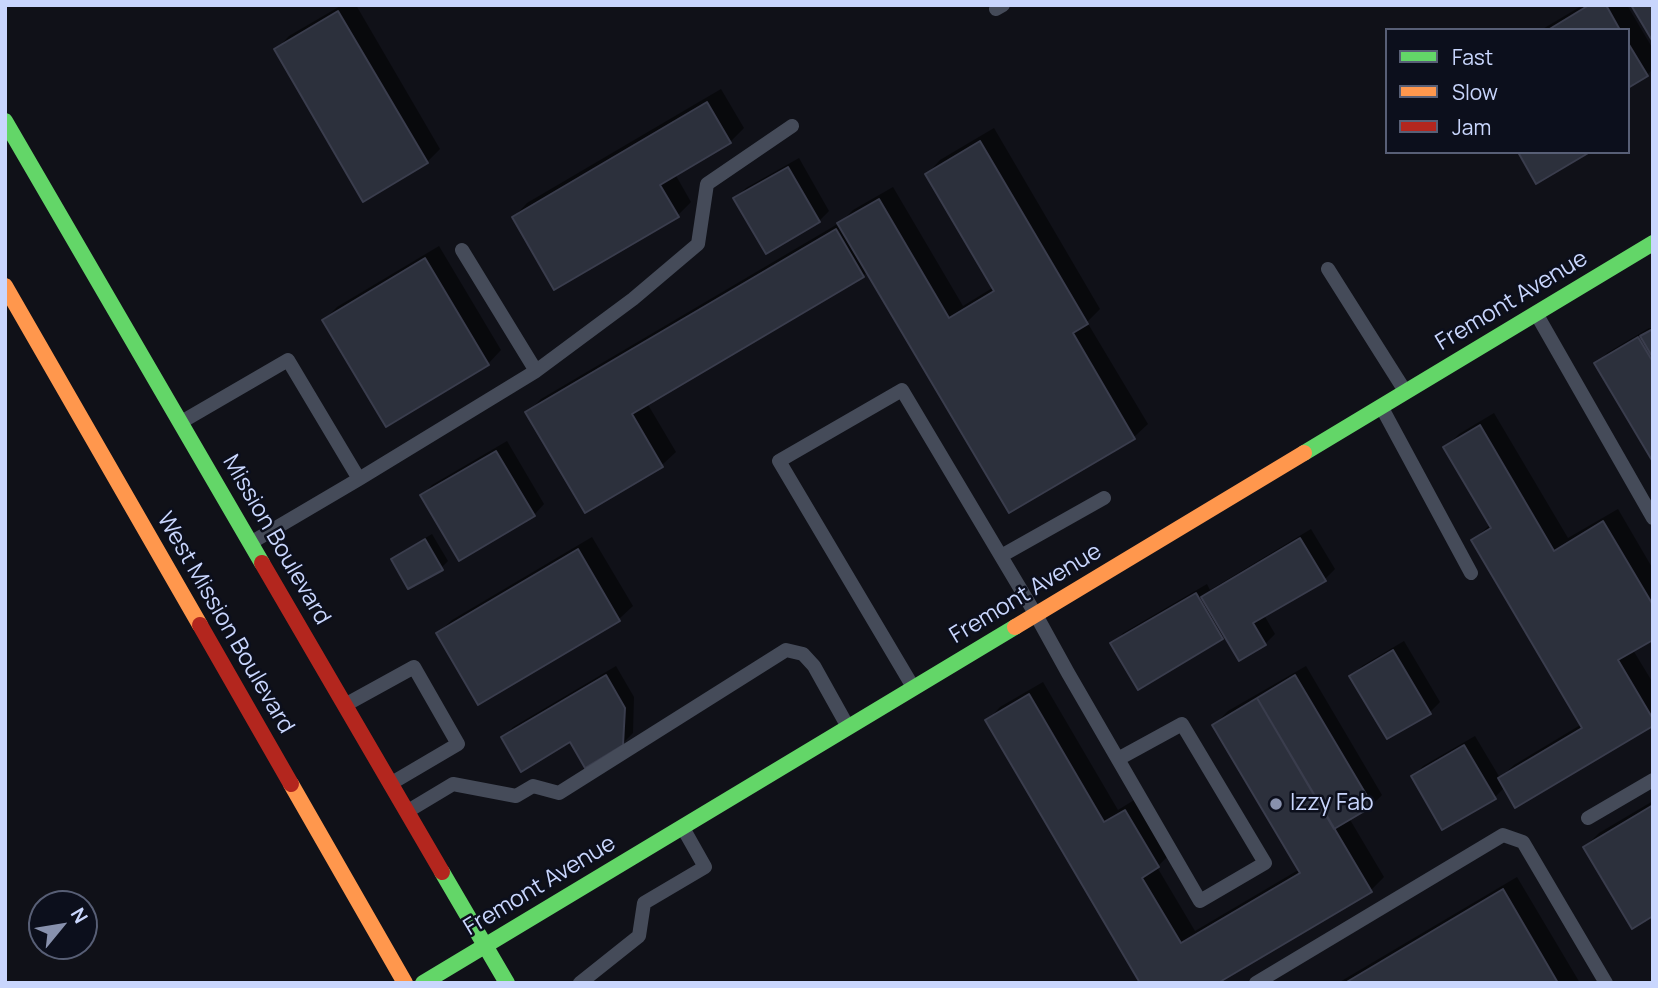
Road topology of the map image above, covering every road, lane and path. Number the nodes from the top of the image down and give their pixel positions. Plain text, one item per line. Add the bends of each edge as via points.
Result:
1 (5, 121) edge
2 (792, 126) dead end
3 (1653, 243) edge
4 (462, 250) dead end
5 (1328, 269) dead end
6 (5, 286) edge
7 (1536, 314) junction
8 (536, 371) junction
9 (1406, 392) junction
10 (1381, 407) junction
11 (181, 422) junction
12 (359, 479) junction
13 (1104, 498) dead end
14 (1653, 518) edge
15 (251, 542) junction
16 (1001, 556) junction
17 (1471, 573) dead end
18 (1036, 615) junction
19 (913, 688) junction
20 (344, 706) junction
21 (848, 727) junction
22 (1118, 758) junction
23 (1653, 780) edge
24 (390, 784) junction
25 (407, 812) junction
26 (1588, 818) dead end
27 (682, 827) junction
28 (485, 946) junction
29 (405, 983) edge
30 (423, 983) edge
31 (507, 983) edge
32 (580, 983) edge
33 (1256, 983) edge
34 (1606, 983) edge

1 - 11 main road, Mission Boulevard
2 - 8 lane via 707,184 698,244
3 - 7 main road, Fremont Avenue
4 - 8 lane
5 - 9 lane
6 - 29 main road, West Mission Boulevard
7 - 9 main road, Fremont Avenue
7 - 14 lane
8 - 12 lane
9 - 10 main road, Fremont Avenue
10 - 17 lane
10 - 18 main road, Fremont Avenue
11 - 12 lane via 288,360
11 - 15 main road, Mission Boulevard
12 - 15 lane
13 - 16 lane
15 - 20 main road, Mission Boulevard
16 - 18 lane
16 - 19 lane via 902,390 779,461
18 - 19 main road, Fremont Avenue
18 - 22 lane
19 - 21 main road, Fremont Avenue
20 - 24 main road, Mission Boulevard
20 - 24 lane via 414,667 458,744
21 - 25 lane via 814,666 803,654 786,650 559,793 533,786 516,796 453,783
21 - 27 main road, Fremont Avenue
22 - 22 lane via 1200,901 1265,863 1182,723
23 - 26 lane
24 - 25 main road, Mission Boulevard
25 - 28 main road, Mission Boulevard
27 - 28 main road, Fremont Avenue
27 - 32 lane via 705,867 644,903 639,936
28 - 30 main road, Fremont Avenue
28 - 31 main road, Mission Boulevard
33 - 34 lane via 1503,835 1523,842

